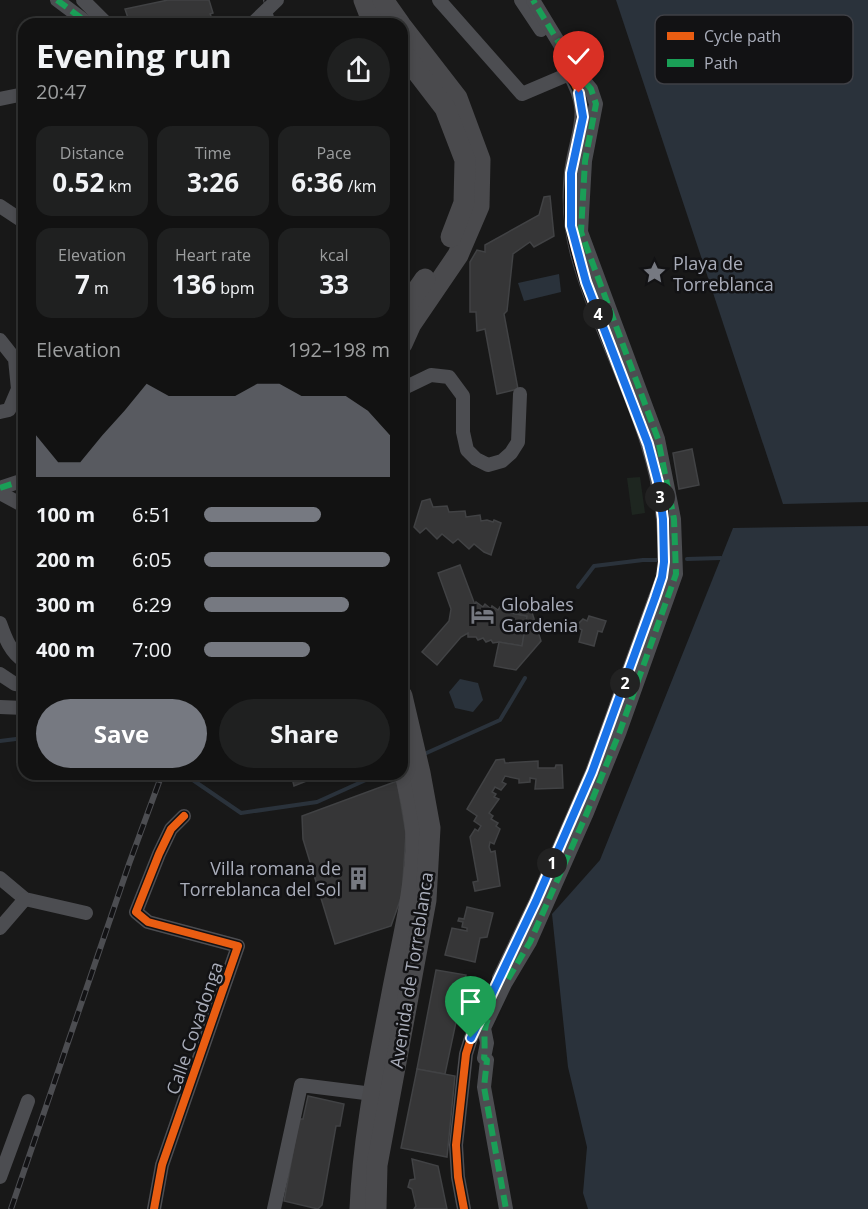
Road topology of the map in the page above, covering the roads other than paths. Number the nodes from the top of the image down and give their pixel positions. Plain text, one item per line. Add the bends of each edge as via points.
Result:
1 (57, 0) edge
2 (83, 0) edge
3 (277, 0) edge
4 (364, 0) edge
5 (383, 0) edge
6 (439, 0) edge
7 (521, 0) edge
8 (533, 0) edge
9 (81, 18) edge
10 (101, 18) edge
11 (258, 18) edge
12 (374, 18) edge
13 (396, 18) edge
14 (408, 34) edge
15 (408, 60) edge
16 (569, 74) junction
17 (18, 95) edge
18 (0, 99) edge
19 (0, 207) edge
20 (18, 218) edge
21 (408, 303) edge
22 (408, 331) edge
23 (0, 340) edge
24 (408, 385) edge
25 (520, 394) dead end
26 (0, 412) edge
27 (18, 482) edge
28 (0, 488) edge
29 (0, 494) edge
30 (18, 503) edge
31 (0, 622) edge
32 (18, 657) edge
33 (0, 674) edge
34 (18, 684) edge
35 (0, 707) edge
36 (18, 708) edge
37 (408, 742) edge
38 (411, 765) edge
39 (184, 816) dead end
40 (0, 878) edge
41 (25, 899) junction
42 (86, 913) dead end
43 (0, 928) edge
44 (373, 1094) junction
45 (28, 1101) dead end
46 (0, 1177) edge
47 (154, 1209) edge
48 (274, 1209) edge
49 (360, 1209) edge
50 (376, 1209) edge
51 (464, 1209) edge
52 (506, 1209) edge

1 - 9 street
2 - 10 street
3 - 11 street, bridge
4 - 12 main road
5 - 13 main road
6 - 16 street via 522,94
7 - 16 street
8 - 52 street via 576,72 591,89 596,104 585,161 581,232 658,439 674,519 676,574 586,815 530,942 484,1028 484,1087
14 - 22 main road via 458,98 480,160 479,206 475,216 458,255
15 - 21 main road via 445,108 465,160 464,203 447,247
16 - 51 street via 579,93 583,117 571,173 571,226 586,282 648,444 658,482 664,562 655,598 592,772 466,1054 456,1145
17 - 18 street
19 - 20 street
23 - 26 street via 15,359 18,389 9,410
24 - 25 street via 431,375 449,377 463,396 467,450 488,465 502,462 518,442
27 - 28 street
29 - 30 street
31 - 32 street
33 - 34 street
35 - 36 street
37 - 38 main road, Avenida de Torreblanca
38 - 44 main road, Avenida de Torreblanca via 416,839 410,899
38 - 50 main road, Avenida de Torreblanca via 430,828 426,900 377,1165
39 - 47 street, Calle Covadonga via 171,829 136,912 148,922 238,946 162,1165
40 - 41 street
41 - 42 street
41 - 43 street
44 - 48 street via 301,1085
44 - 49 main road, Avenida de Torreblanca
45 - 46 street

